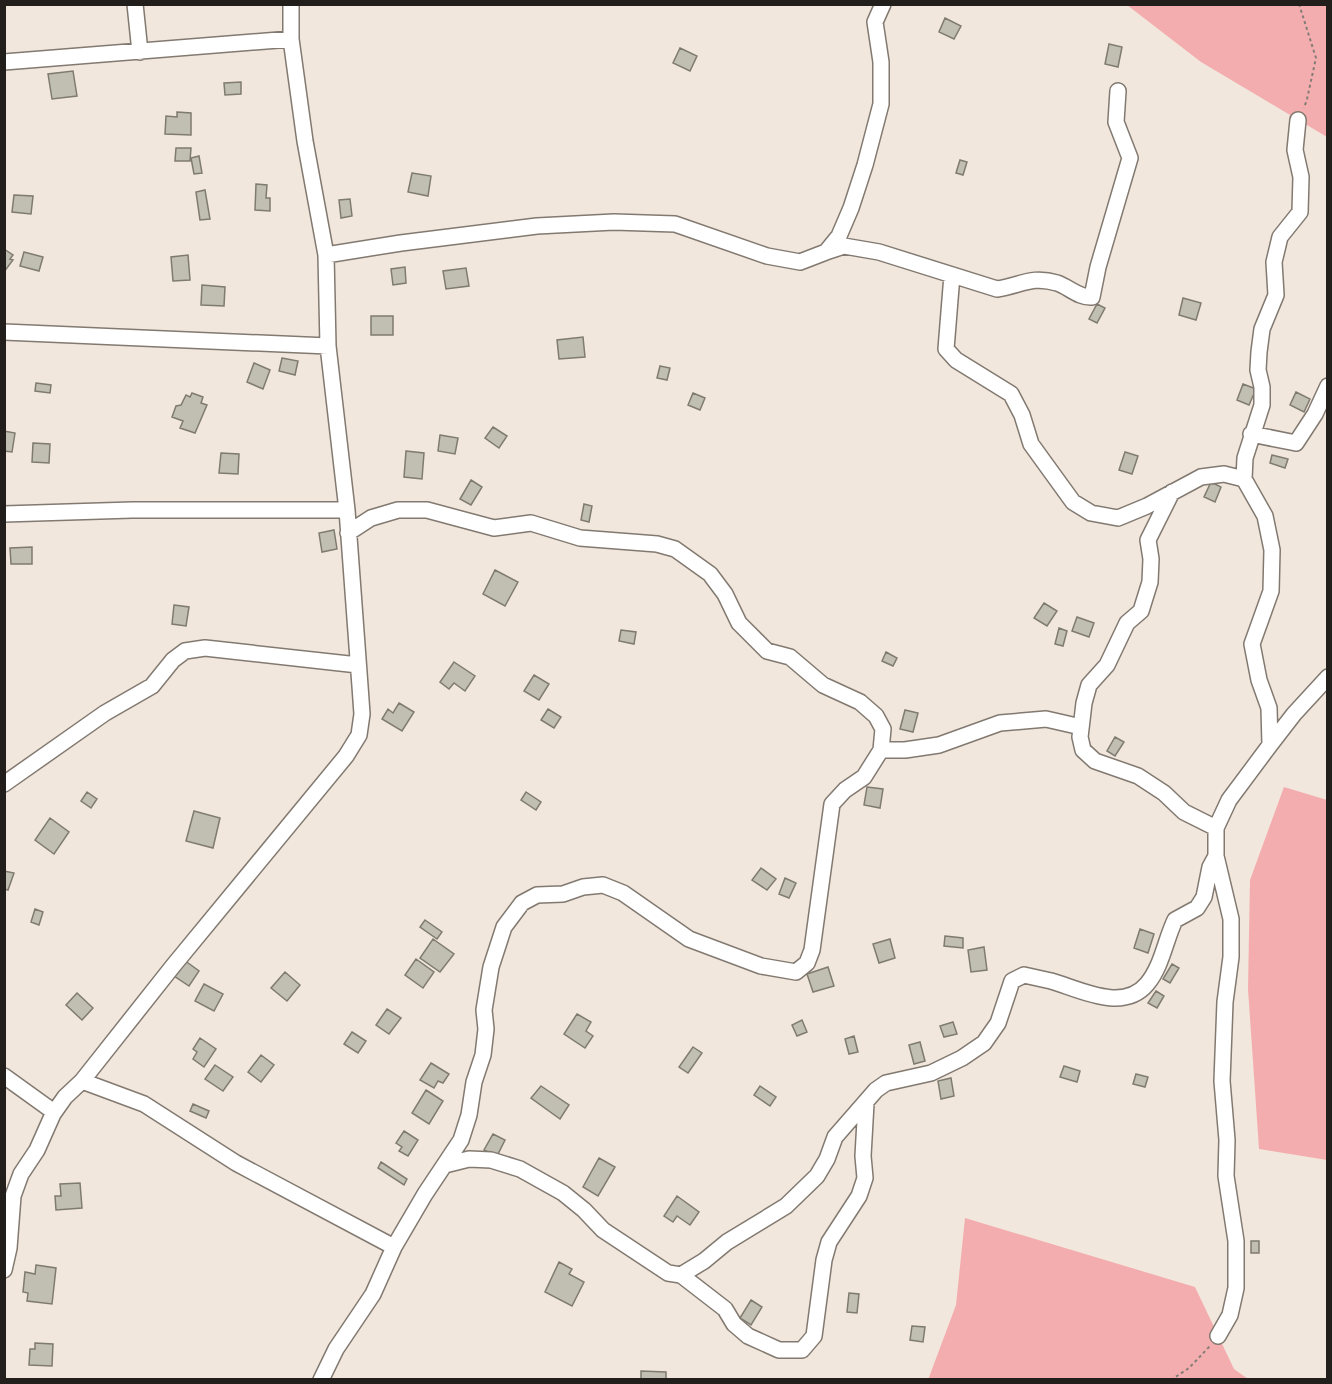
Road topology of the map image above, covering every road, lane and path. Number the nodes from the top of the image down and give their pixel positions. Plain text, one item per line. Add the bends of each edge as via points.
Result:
1 (135, 4) edge
2 (291, 4) edge
3 (883, 4) edge
4 (1299, 4) edge
5 (291, 39) junction
6 (140, 52) junction
7 (4, 62) edge
8 (1118, 91) dead end
9 (1298, 120) joint
10 (826, 252) junction
11 (326, 255) junction
12 (952, 275) junction
13 (4, 332) edge
14 (328, 346) junction
15 (1328, 386) edge
16 (1251, 434) junction
17 (1244, 479) junction
18 (1173, 492) junction
19 (347, 510) junction
20 (4, 514) edge
21 (348, 533) junction
22 (358, 665) junction
23 (1328, 676) edge
24 (1081, 727) junction
25 (1270, 745) junction
26 (880, 750) junction
27 (4, 784) edge
28 (1216, 828) junction
29 (1216, 856) junction
30 (4, 1076) edge
31 (82, 1081) junction
32 (866, 1103) junction
33 (54, 1112) junction
34 (445, 1166) junction
35 (394, 1247) junction
36 (4, 1270) edge
37 (681, 1275) junction
38 (1218, 1336) joint
39 (321, 1380) edge
40 (1171, 1380) edge

1 - 6 street
2 - 5 street
3 - 10 street via 875,22 881,62 881,104 851,208
4 - 9 path via 1316,58
5 - 6 street
5 - 11 street
6 - 7 street
8 - 12 street via 1116,122 1130,158 1092,297 1057,283 1032,279 997,289
9 - 16 street via 1295,150 1301,177 1300,212 1280,237 1274,262 1276,295 1262,329 1258,370 1262,405
10 - 11 street via 800,262 675,224 614,222 537,226
10 - 12 street via 844,246 867,250
11 - 14 street
12 - 18 street via 946,349 956,360 1011,394 1031,444 1073,502 1091,513 1118,518
13 - 14 street
14 - 19 street
15 - 16 street via 1296,443
16 - 17 street
17 - 18 street via 1224,474 1201,477
17 - 25 street via 1265,516 1272,550 1272,591 1252,644 1269,708
18 - 24 street via 1148,540 1150,582 1141,611 1127,623 1107,665 1089,685
19 - 20 street
19 - 21 street
21 - 22 street
21 - 26 street via 371,518 398,510 426,510 494,528 531,524 580,538 675,549 710,574 739,623 767,651 790,657 823,685 860,702 876,716 883,729
22 - 27 street via 205,648 185,651 172,660 152,686
22 - 31 street via 362,714 358,735 346,756
23 - 25 street
24 - 26 street via 1046,719 1000,723 939,746
24 - 28 street via 1083,750 1095,760 1138,776 1184,812
25 - 28 street via 1229,800
26 - 34 street via 864,777 832,804 812,950 807,963 796,972 762,966 689,939 623,893 603,885 537,896 522,903 504,927 491,966 484,1010 483,1055 462,1140
28 - 29 street
29 - 32 street via 1204,897 1197,908 1175,920 1160,961 1147,984 1135,995 1118,998 1089,994 1024,975 1012,981 998,1023 984,1043 931,1073 886,1083
29 - 38 street via 1231,919 1222,1081 1226,1176 1236,1241 1236,1288 1230,1315
30 - 33 street
31 - 33 street
31 - 35 street via 144,1104 245,1168
32 - 37 street via 835,1137 817,1176 786,1206
32 - 37 street via 865,1178 859,1196 829,1242 814,1336 802,1350 779,1350 748,1336 725,1309
33 - 36 street via 13,1196
34 - 35 street
34 - 37 street via 469,1159 491,1160 520,1169 563,1193 603,1230 668,1273
35 - 39 street via 373,1294 336,1349
38 - 40 path via 1189,1368

